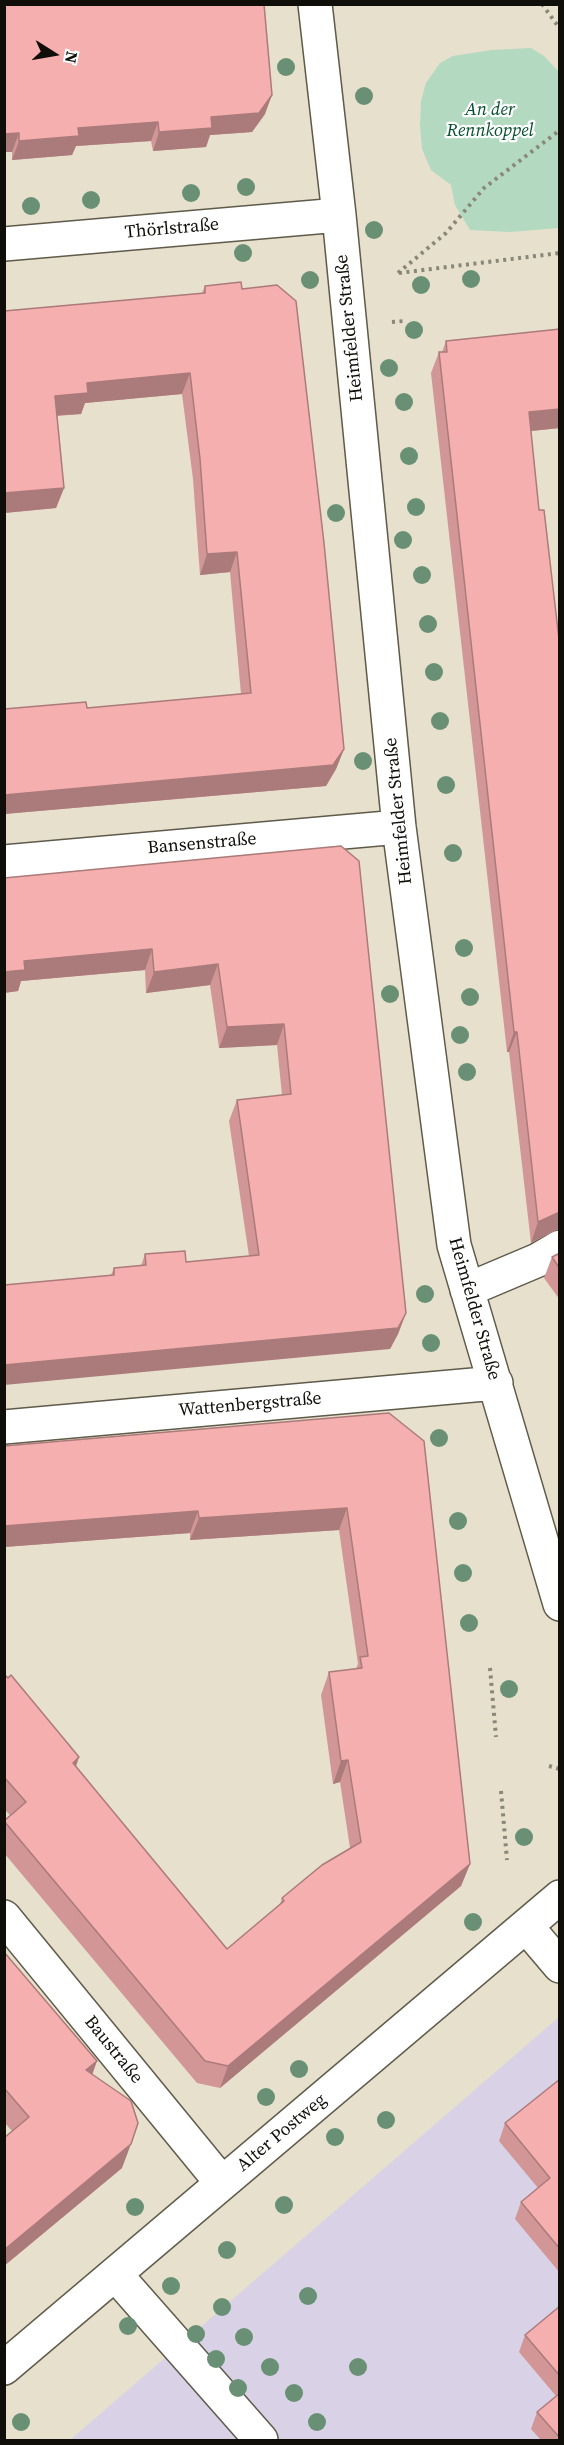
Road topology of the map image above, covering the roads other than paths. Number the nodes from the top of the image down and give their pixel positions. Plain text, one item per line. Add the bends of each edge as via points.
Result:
1 (315, 4) edge
2 (339, 215) junction
3 (4, 244) edge
4 (399, 827) junction
5 (4, 862) edge
6 (560, 1247) edge
7 (467, 1290) junction
8 (495, 1383) junction
9 (4, 1427) edge
10 (560, 1604) edge
11 (560, 1897) edge
12 (4, 1917) edge
13 (526, 1926) junction
14 (560, 1966) edge
15 (222, 2183) junction
16 (115, 2274) junction
17 (4, 2368) edge
18 (261, 2440) edge

1 - 2 street, Heimfelder Straße
2 - 3 street, Thörlstraße
2 - 4 street, Heimfelder Straße
4 - 5 street, Bansenstraße
4 - 7 street, Heimfelder Straße via 454,1245
6 - 7 street
7 - 8 street, Heimfelder Straße
8 - 9 street, Wattenbergstraße
8 - 10 street, Heimfelder Straße
11 - 13 street, Alter Postweg
12 - 15 street, Baustraße
13 - 14 street
13 - 15 street, Alter Postweg
15 - 16 street, Alter Postweg
16 - 17 street, Alter Postweg
16 - 18 street

